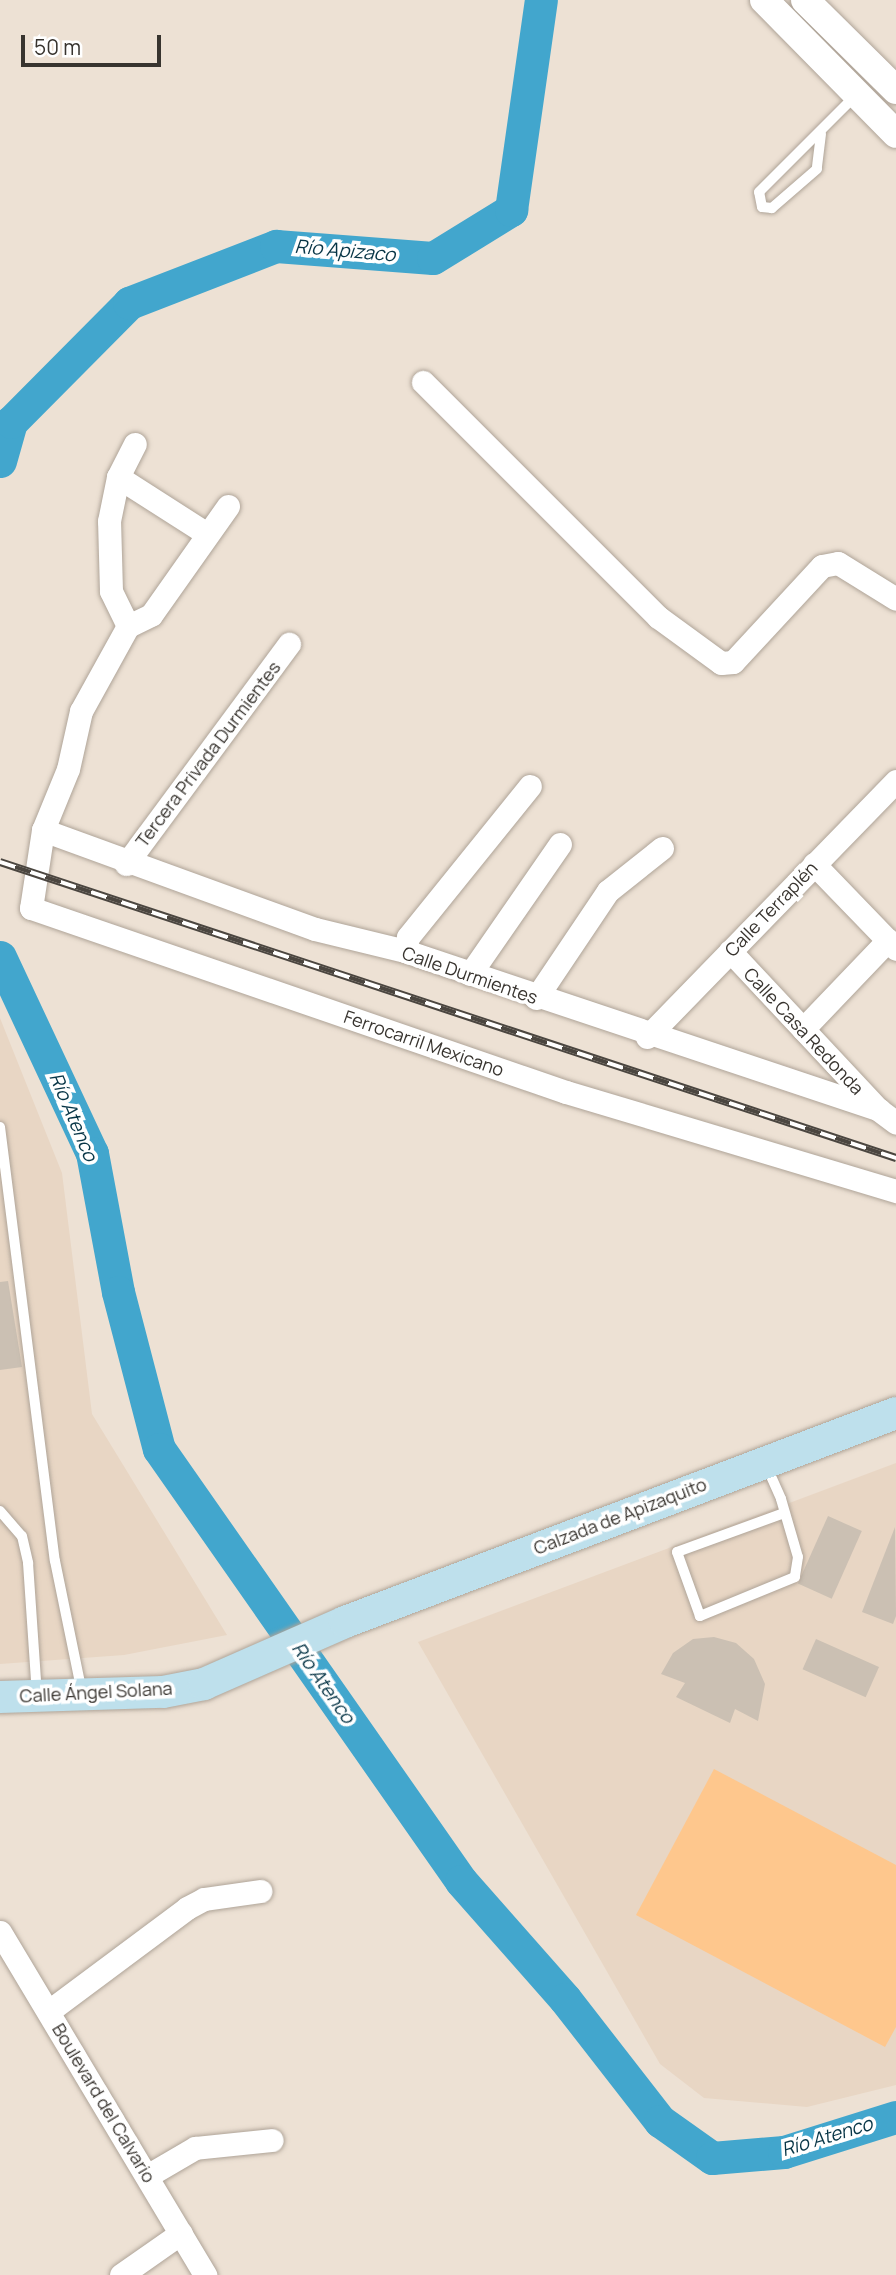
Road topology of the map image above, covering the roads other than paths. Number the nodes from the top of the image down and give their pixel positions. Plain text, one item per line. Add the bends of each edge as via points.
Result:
1 (764, 0) edge
2 (805, 0) edge
3 (887, 81) edge
4 (857, 94) junction
5 (821, 134) junction
6 (896, 134) edge
7 (786, 167) junction
8 (797, 189) junction
9 (423, 382) dead end
10 (135, 444) dead end
11 (118, 477) junction
12 (228, 506) dead end
13 (207, 534) junction
14 (896, 599) edge
15 (128, 626) junction
16 (289, 644) dead end
17 (896, 780) edge
18 (530, 786) dead end
19 (43, 830) junction
20 (560, 844) dead end
21 (662, 848) dead end
22 (126, 864) junction
23 (814, 864) junction
24 (892, 945) edge
25 (405, 951) junction
26 (730, 951) junction
27 (470, 974) junction
28 (536, 998) junction
29 (803, 1029) junction
30 (647, 1037) junction
31 (888, 1117) edge
32 (0, 1127) edge
33 (896, 1191) edge
34 (896, 1413) edge
35 (765, 1461) junction
36 (0, 1511) edge
37 (784, 1513) junction
38 (345, 1622) joint
39 (82, 1694) junction
40 (12, 1700) edge
41 (260, 1891) dead end
42 (0, 1932) edge
43 (49, 2011) junction
44 (272, 2140) dead end
45 (147, 2176) junction
46 (181, 2234) junction
47 (121, 2275) edge
48 (205, 2275) edge

1 - 4 street
2 - 3 street
3 - 4 lane
4 - 5 lane
4 - 6 street
5 - 7 lane
5 - 8 lane via 822,162
7 - 8 lane
7 - 8 lane via 757,201 772,208
9 - 14 street via 658,617 721,663 733,663 822,566 838,563
10 - 11 street
11 - 13 street
11 - 15 street via 107,571
12 - 13 street
13 - 15 street via 151,615
15 - 19 street via 81,711 68,769
16 - 22 street, Tercera Privada Durmientes
17 - 23 street, Calle Terraplén
18 - 25 street via 408,937
19 - 22 street, Calle Durmientes
19 - 33 street, Ferrocarril Mexicano via 30,900 41,914 566,1092
20 - 27 street
21 - 28 street via 608,891
22 - 25 street, Calle Durmientes via 315,929
23 - 24 street
23 - 26 street, Calle Terraplén
24 - 29 street
25 - 27 street, Calle Durmientes
26 - 29 street, Calle Casa Redonda
26 - 30 street, Calle Terraplén
27 - 28 street, Calle Durmientes
28 - 30 street, Calle Durmientes
29 - 31 street, Calle Casa Redonda
30 - 31 street, Calle Durmientes
32 - 39 lane via 55,1561
34 - 35 main road, Calzada de Apizaquito
35 - 37 lane
35 - 38 main road, Calzada de Apizaquito
36 - 40 lane via 22,1536 28,1563
37 - 37 lane via 798,1557 795,1577 700,1616 677,1552
38 - 39 main road, Calle Ángel Solana via 240,1672 163,1692
39 - 40 main road, Calle Ángel Solana
41 - 43 street via 204,1899 187,1908
42 - 43 street, Boulevard del Calvario
43 - 45 street, Boulevard del Calvario
44 - 45 street via 195,2148
45 - 46 street, Boulevard del Calvario
46 - 47 street
46 - 48 street, Boulevard del Calvario

